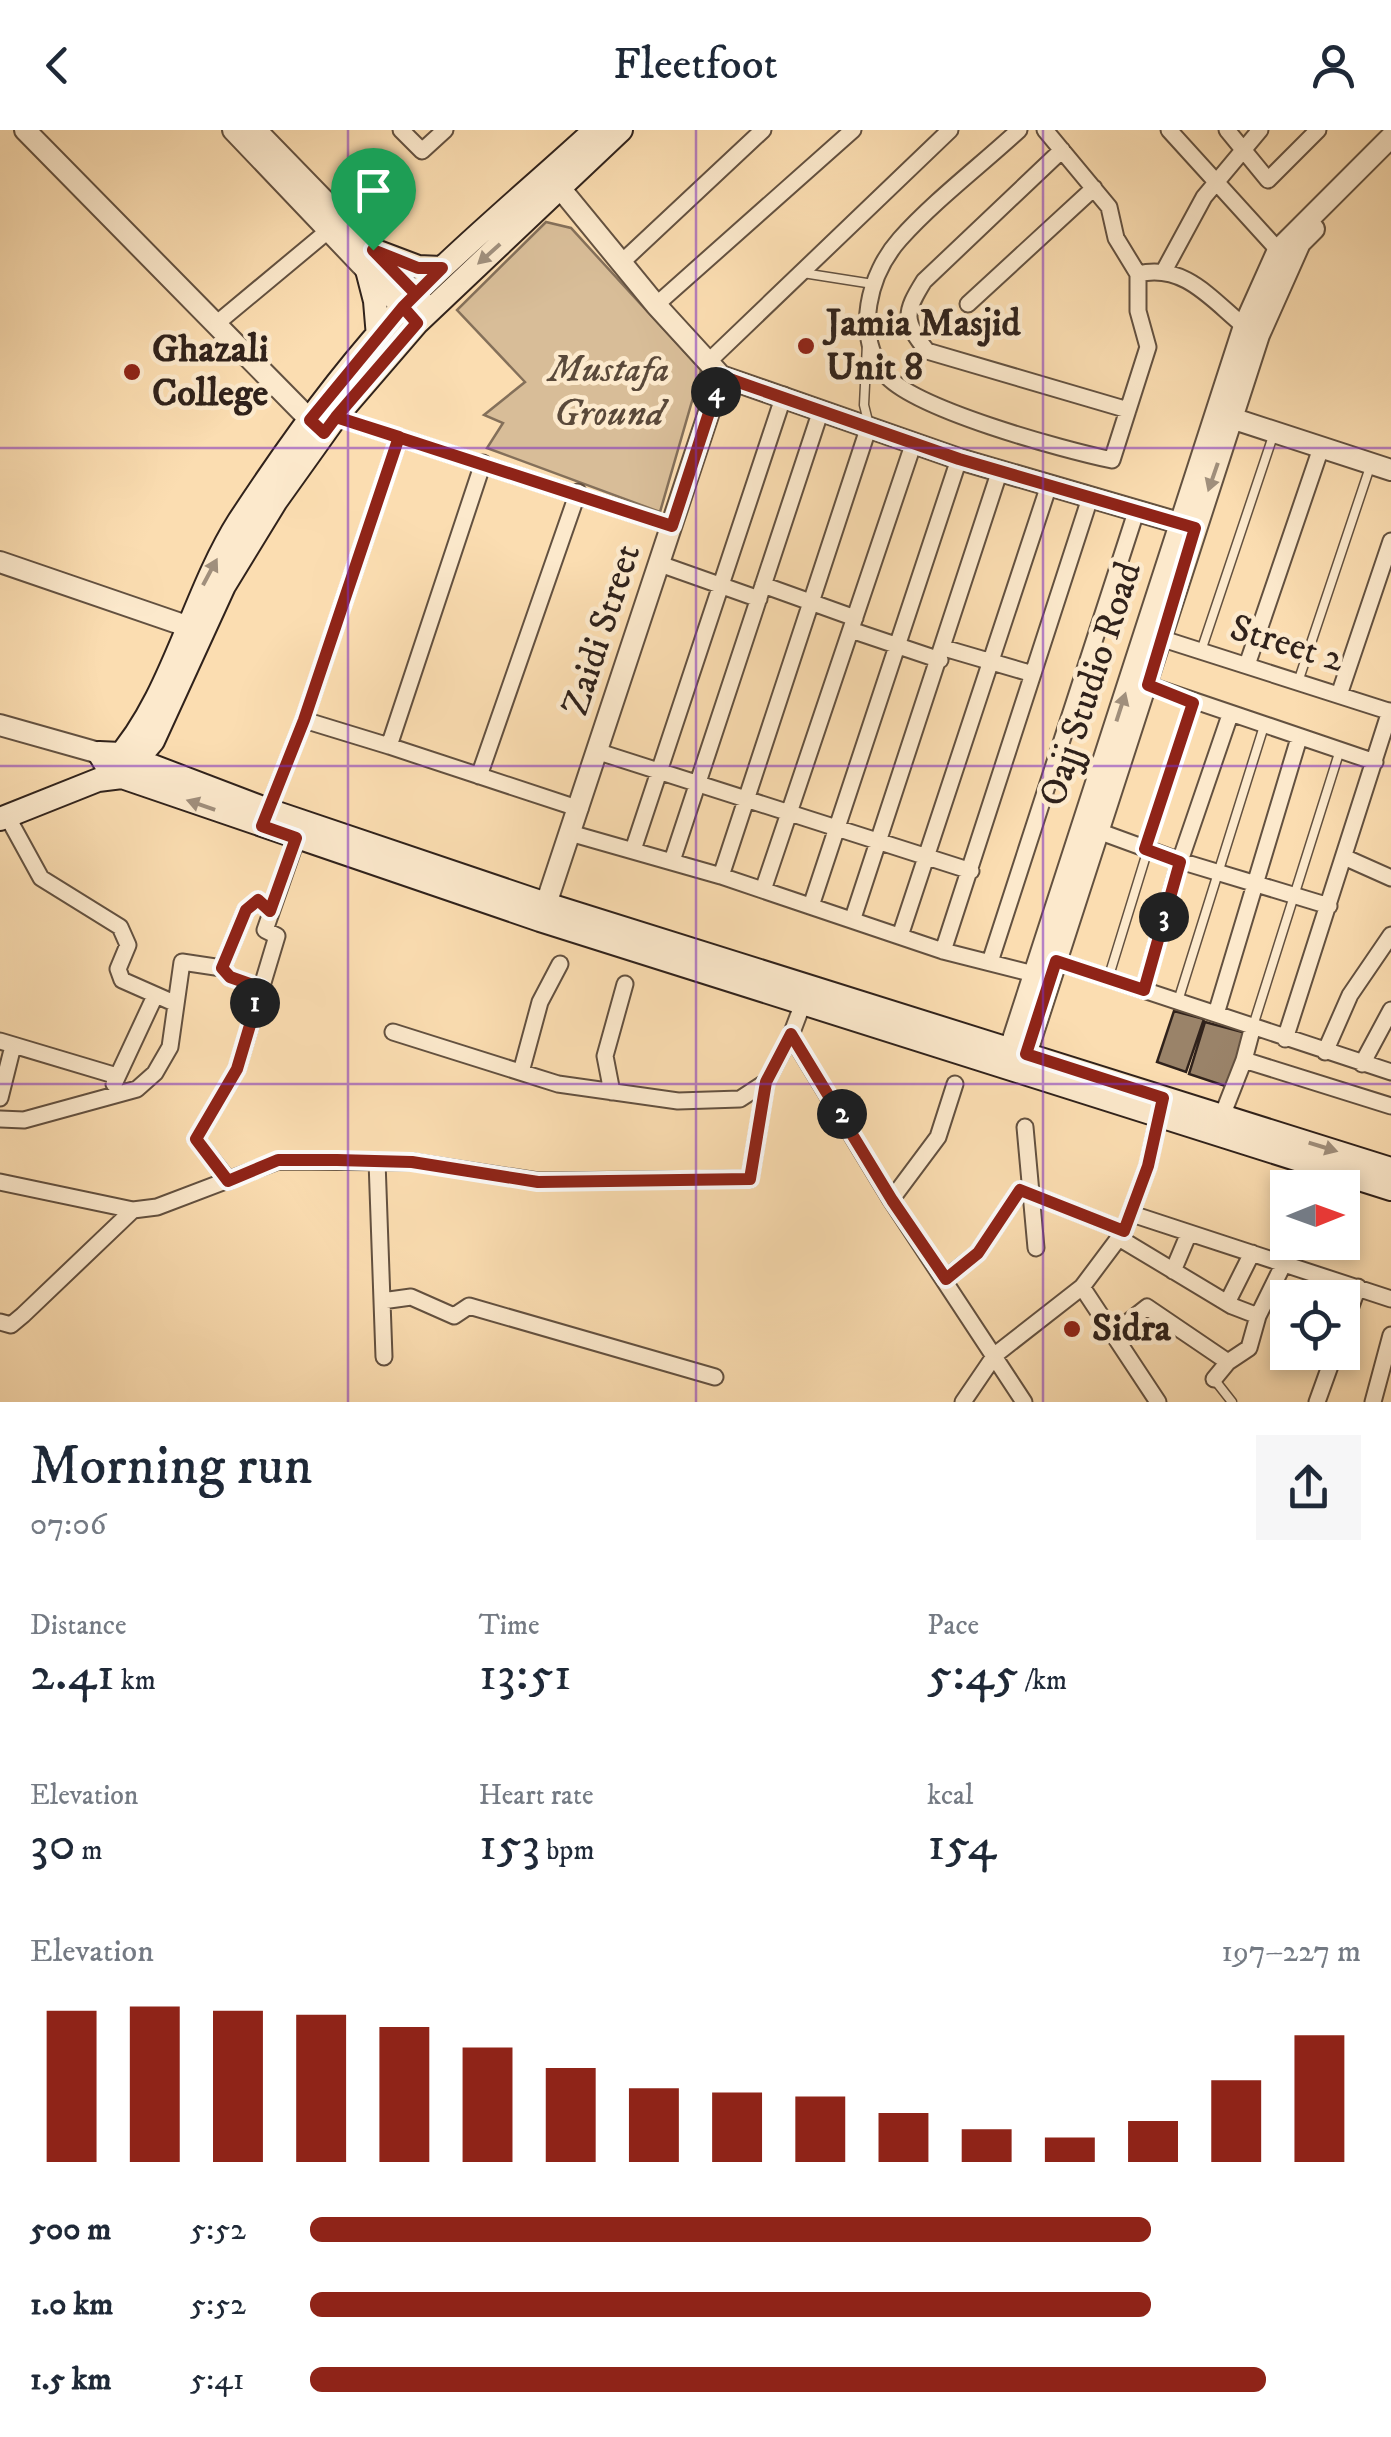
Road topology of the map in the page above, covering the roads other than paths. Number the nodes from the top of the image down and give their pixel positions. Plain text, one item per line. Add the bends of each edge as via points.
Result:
1 (25, 130) edge
2 (233, 130) edge
3 (401, 130) edge
4 (444, 130) edge
5 (595, 130) edge
6 (620, 130) edge
7 (763, 130) edge
8 (854, 130) edge
9 (950, 130) edge
10 (1019, 130) edge
11 (1045, 130) edge
12 (1227, 130) edge
13 (1260, 130) edge
14 (1318, 130) edge
15 (1175, 132) edge
16 (260, 137) edge
17 (1391, 137) edge
18 (1062, 150) junction
19 (1242, 150) junction
20 (1391, 154) edge
21 (1215, 180) junction
22 (555, 181) junction
23 (1094, 188) junction
24 (328, 230) junction
25 (1278, 250) junction
26 (369, 258) junction
27 (622, 262) junction
28 (442, 268) junction
29 (1165, 269) junction
30 (800, 273) junction
31 (1138, 274) junction
32 (873, 284) junction
33 (968, 304) dead end
34 (656, 305) junction
35 (416, 308) junction
36 (216, 324) junction
37 (1244, 326) junction
38 (870, 330) junction
39 (378, 337) junction
40 (715, 369) junction
41 (784, 395) junction
42 (821, 410) junction
43 (1128, 410) junction
44 (1224, 416) junction
45 (323, 423) junction
46 (869, 426) junction
47 (1274, 432) junction
48 (399, 437) junction
49 (914, 442) junction
50 (1321, 448) junction
51 (959, 459) junction
52 (483, 462) junction
53 (1381, 467) edge
54 (1000, 470) junction
55 (1048, 488) junction
56 (578, 492) junction
57 (1090, 498) junction
58 (1136, 512) junction
59 (672, 526) junction
60 (1187, 526) junction
61 (1391, 542) edge
62 (0, 562) edge
63 (660, 564) junction
64 (721, 586) junction
65 (761, 592) junction
66 (812, 602) junction
67 (853, 624) junction
68 (195, 629) junction
69 (1164, 639) junction
70 (898, 645) junction
71 (1201, 652) junction
72 (942, 654) junction
73 (991, 662) junction
74 (1246, 665) junction
75 (1033, 674) junction
76 (1298, 682) junction
77 (1148, 685) junction
78 (1339, 694) junction
79 (1193, 703) junction
80 (1391, 711) edge
81 (1230, 714) junction
82 (304, 720) junction
83 (0, 725) edge
84 (1264, 726) junction
85 (1300, 738) junction
86 (389, 746) junction
87 (1340, 750) junction
88 (599, 752) junction
89 (1375, 762) junction
90 (114, 766) junction
91 (659, 771) junction
92 (479, 776) junction
93 (698, 784) junction
94 (746, 799) junction
95 (580, 808) junction
96 (790, 813) junction
97 (3, 817) edge
98 (265, 818) junction
99 (837, 828) junction
100 (1098, 830) junction
101 (570, 833) junction
102 (296, 838) junction
103 (880, 842) junction
104 (1145, 849) junction
105 (634, 850) junction
106 (926, 857) junction
107 (1344, 857) junction
108 (672, 860) junction
109 (1180, 862) junction
110 (971, 871) junction
111 (1220, 873) junction
112 (721, 876) junction
113 (1391, 878) edge
114 (1257, 886) junction
115 (764, 890) junction
116 (1291, 894) junction
117 (546, 904) junction
118 (811, 906) junction
119 (1329, 906) junction
120 (270, 911) junction
121 (853, 918) junction
122 (1391, 935) edge
123 (900, 936) junction
124 (943, 951) junction
125 (1056, 961) junction
126 (990, 962) junction
127 (560, 964) dead end
128 (222, 968) junction
129 (1034, 974) junction
130 (1108, 979) junction
131 (625, 984) dead end
132 (261, 988) junction
133 (1144, 990) junction
134 (807, 993) junction
135 (155, 996) junction
136 (1178, 1001) junction
137 (174, 1003) junction
138 (1391, 1010) edge
139 (1216, 1014) junction
140 (1254, 1026) junction
141 (394, 1032) dead end
142 (791, 1034) junction
143 (1284, 1039) junction
144 (6, 1044) edge
145 (1325, 1052) junction
146 (1015, 1060) junction
147 (1244, 1060) junction
148 (1362, 1064) junction
149 (521, 1072) junction
150 (1391, 1072) edge
151 (117, 1076) junction
152 (766, 1082) junction
153 (955, 1084) dead end
154 (612, 1092) junction
155 (109, 1097) junction
156 (0, 1098) edge
157 (1161, 1106) junction
158 (1391, 1106) edge
159 (1222, 1116) junction
160 (0, 1120) edge
161 (1025, 1127) dead end
162 (377, 1161) junction
163 (1391, 1168) edge
164 (228, 1181) junction
165 (0, 1182) edge
166 (1391, 1188) edge
167 (1029, 1190) junction
168 (892, 1200) junction
169 (133, 1210) junction
170 (1132, 1214) junction
171 (1189, 1232) junction
172 (1121, 1235) junction
173 (1036, 1248) dead end
174 (1252, 1253) junction
175 (1284, 1263) junction
176 (1174, 1271) junction
177 (946, 1279) junction
178 (1336, 1280) edge
179 (1082, 1287) junction
180 (1360, 1288) edge
181 (1391, 1299) edge
182 (382, 1301) junction
183 (1227, 1303) junction
184 (1258, 1316) junction
185 (0, 1322) edge
186 (1113, 1334) junction
187 (1391, 1335) edge
188 (995, 1355) junction
189 (384, 1357) dead end
190 (1228, 1362) junction
191 (1329, 1370) edge
192 (715, 1377) dead end
193 (1214, 1379) joint
194 (963, 1402) edge
195 (1024, 1402) edge
196 (1158, 1402) edge
197 (1232, 1402) edge
198 (1318, 1402) edge
199 (1373, 1402) edge

1 - 36 street
2 - 16 street
3 - 4 street via 422,151
5 - 22 main road
6 - 22 main road
7 - 27 street
8 - 34 street
9 - 30 street
10 - 32 street via 898,240
11 - 18 street
12 - 19 street
13 - 19 street
14 - 19 street via 1268,180
15 - 21 street
16 - 24 street
16 - 26 street
17 - 25 street, Oajj Studio Road
18 - 23 street
18 - 43 street via 924,281 908,307 910,330 928,351
19 - 21 street
20 - 44 street, Oajj Studio Road via 1300,243
21 - 25 street
21 - 29 street
22 - 27 street
22 - 28 main road
22 -> 35 main road
23 - 31 street via 1110,206 1116,238
23 - 33 street
24 - 26 street
24 - 36 street
25 - 37 street, Oajj Studio Road
26 - 28 main road
26 - 35 street
26 - 39 main road
27 - 34 street
28 - 35 main road
29 - 31 street
29 - 37 street via 1182,275
30 - 32 lane
30 - 40 street
31 - 43 street via 1138,312 1148,347
32 - 38 street via 866,310
34 - 40 street
35 - 39 main road
35 - 45 main road
36 - 45 street
37 - 44 street, Oajj Studio Road
38 - 43 street via 884,373 903,390 1055,448 1112,460
38 - 46 lane via 864,405
39 - 45 main road
40 - 41 street
40 - 59 street, Zaidi Street
41 - 42 street
41 - 64 street
42 - 46 street
42 - 65 street
44 - 47 street
44 - 60 street, Oajj Studio Road
45 - 48 street
45 - 68 main road
46 - 49 street
46 - 66 street
47 - 50 street
47 - 71 lane
48 - 52 street
48 - 82 street
49 - 51 street
49 - 67 street
50 - 53 street
50 - 74 street
51 - 54 street
51 - 70 street
52 - 56 street
52 - 86 street
53 - 76 lane
54 - 55 street
54 - 72 street
55 - 57 street
55 - 73 street
56 - 59 street
56 - 92 street
57 - 58 street
57 - 75 street
58 - 60 street
58 - 126 street
59 - 63 street, Zaidi Street
60 - 69 street, Oajj Studio Road
129 -> 60 street, Oajj Studio Road
61 - 78 street
62 - 68 street
63 - 64 street
63 - 88 street, Zaidi Street
64 - 65 street
64 - 91 street
65 - 66 street
65 - 93 street
66 - 67 street
66 - 94 street
67 - 70 street
67 - 96 street
68 - 90 main road via 153,742
69 - 71 street, Street 2
69 - 77 street, Oajj Studio Road
70 - 72 street
70 - 99 street
71 - 74 street, Street 2
72 - 73 street
72 - 103 street
73 - 75 street
73 - 106 street
74 - 76 street, Street 2
75 - 110 street
76 - 78 street, Street 2
77 - 79 street
77 - 100 street, Oajj Studio Road
78 - 80 street, Street 2
79 - 81 street
79 - 104 lane
80 - 89 street
81 - 84 street
81 - 109 street
82 - 86 street
82 - 98 street
83 - 90 street
84 - 85 street
84 - 111 lane
85 - 87 street
85 - 114 street
86 - 92 street
87 - 89 street
87 - 116 lane
88 - 91 street
88 - 95 street, Zaidi Street
89 - 107 street
90 - 97 main road
90 - 98 main road
91 - 93 street
91 - 105 street
92 - 95 street
93 - 94 street
93 - 108 street
94 - 96 street
94 - 112 street
95 - 101 street, Zaidi Street
96 - 99 street
96 - 115 street
97 - 135 street via 40,878 120,927 128,945 118,969 122,980
98 - 102 main road
98 - 117 main road
99 - 103 street
99 - 118 street
100 - 104 street
100 - 125 street, Oajj Studio Road
101 - 105 street
101 - 117 street, Zaidi Street
102 - 120 street
102 - 134 main road
103 - 106 street
103 - 121 street
104 - 109 street
104 - 130 lane
105 - 108 street
106 - 110 street
106 - 123 street
107 - 113 street
107 - 119 street
108 - 112 street
109 - 111 street
109 - 133 street
110 - 124 street
111 - 114 street
111 - 136 lane
112 - 115 street
114 - 116 street
114 - 139 street
115 - 118 street
116 - 119 street
116 - 140 lane
117 - 134 main road
118 - 121 street
119 - 143 street
120 - 128 street via 258,900 246,910
120 - 132 street via 265,930 277,936
121 - 123 street
122 - 145 street via 1350,995
123 - 124 street
124 - 126 street
125 - 130 street
125 - 146 street, Oajj Studio Road
126 - 129 street
127 - 149 street via 540,1002
128 - 132 street
128 - 137 street via 182,962
129 - 146 street, Oajj Studio Road
130 - 133 street
131 - 154 street via 606,1056
132 - 164 street via 237,1069 196,1139
133 - 136 street
134 - 142 street
134 - 146 main road
135 - 137 street
135 - 151 street
136 - 139 street
137 - 155 street via 170,1047 155,1073 137,1089
138 - 148 street
139 - 140 street
140 - 143 street
140 - 147 street
141 - 149 street
142 - 152 street
142 - 168 street
143 - 145 street
144 - 151 street
144 - 156 street
145 - 148 street
146 - 157 main road
147 - 158 street
147 - 159 street
148 - 150 street
149 - 154 street
151 - 155 street
152 - 154 street via 740,1099 678,1101
152 - 162 street via 750,1179 538,1182
153 - 168 street via 938,1137
155 - 160 street
157 - 159 main road
157 - 166 main road
157 - 170 street
159 -> 163 main road
161 - 167 street
162 - 164 street via 278,1160
162 - 182 street
164 - 169 street
165 - 169 street
167 - 172 street
167 - 173 street
167 - 177 street via 1020,1190 978,1253
168 - 177 street
169 - 185 street via 23,1315 10,1325
170 - 171 street
170 - 172 street
171 - 174 street
171 - 176 street
172 - 176 street
172 - 179 street
174 - 175 street
174 - 183 street
175 - 178 street
175 - 184 street
176 - 183 street
177 - 188 street
179 - 186 street
179 - 188 street
180 - 181 street
182 - 189 street
182 - 192 street via 412,1297 454,1316 469,1306
183 - 184 street
184 - 190 street via 1249,1348
186 - 190 street via 1148,1307
186 - 196 street
187 - 199 street
188 - 194 street
188 - 195 street
190 - 193 street
191 - 198 street
193 - 197 lane

